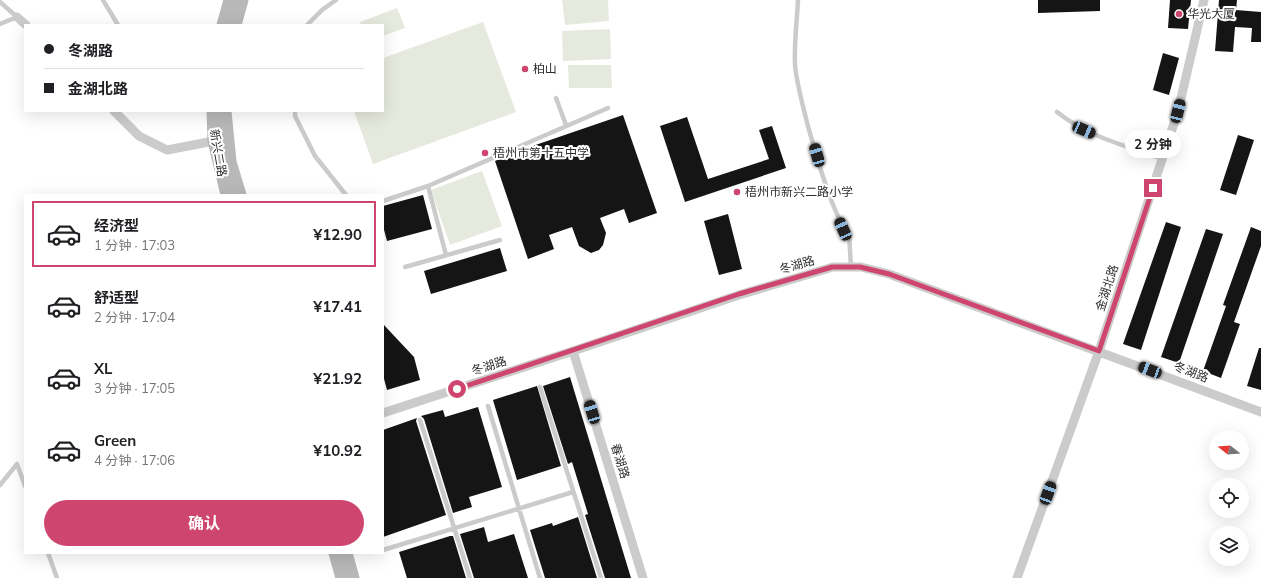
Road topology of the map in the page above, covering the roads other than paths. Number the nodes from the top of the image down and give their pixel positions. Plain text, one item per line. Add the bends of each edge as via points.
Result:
1 (103, 0) edge
2 (230, 0) edge
3 (242, 0) edge
4 (336, 0) edge
5 (798, 0) edge
6 (1204, 0) edge
7 (0, 2) edge
8 (17, 17) junction
9 (0, 24) edge
10 (25, 24) edge
11 (117, 24) edge
12 (223, 24) edge
13 (235, 24) edge
14 (308, 24) edge
15 (556, 98) dead end
16 (608, 108) dead end
17 (115, 112) edge
18 (213, 112) edge
19 (225, 112) edge
20 (295, 112) edge
21 (1056, 112) dead end
22 (566, 125) junction
23 (214, 141) junction
24 (1162, 158) junction
25 (428, 186) junction
26 (227, 194) edge
27 (240, 194) edge
28 (345, 194) edge
29 (384, 200) edge
30 (500, 240) dead end
31 (446, 255) junction
32 (405, 267) dead end
33 (851, 267) junction
34 (573, 351) junction
35 (1099, 351) junction
36 (540, 387) dead end
37 (488, 406) dead end
38 (384, 412) edge
39 (1261, 412) edge
40 (420, 420) dead end
41 (24, 483) edge
42 (0, 485) edge
43 (573, 492) junction
44 (519, 509) junction
45 (454, 528) junction
46 (384, 550) edge
47 (48, 554) edge
48 (335, 554) edge
49 (346, 554) edge
50 (57, 578) edge
51 (342, 578) edge
52 (354, 578) edge
53 (470, 578) edge
54 (540, 578) edge
55 (601, 578) edge
56 (643, 578) edge
57 (1017, 578) edge

1 - 11 lane
2 - 12 main road
3 - 13 main road
4 - 14 lane
5 - 33 lane via 795,63 798,87 832,204 843,229 849,233
6 - 24 street, 金湖北路 via 1178,111
7 - 8 lane
8 - 9 lane
8 - 10 street
15 - 22 lane
16 - 22 lane
17 - 23 street via 139,136 167,150
18 - 23 main road, 新兴二路
19 - 27 main road, 新兴二路 via 230,162
20 - 28 lane via 314,156
21 - 24 lane via 1073,125 1105,139
22 - 25 lane
23 - 26 main road, 新兴二路
24 - 35 street, 金湖北路
25 - 29 lane
25 - 31 lane
30 - 31 lane
31 - 32 lane
33 - 34 street, 冬湖路 via 832,267 739,294
33 - 35 street, 冬湖路 via 889,274
34 - 38 street, 冬湖路
34 - 56 street, 春湖路
35 - 39 street, 冬湖路
35 - 57 street, 金湖北路
36 - 43 lane
37 - 44 lane
40 - 45 lane
41 - 42 lane via 17,464
43 - 44 lane
43 - 55 lane
44 - 45 lane
44 - 54 lane
45 - 46 lane
45 - 53 lane
47 - 50 lane
48 - 51 main road
49 - 52 main road

